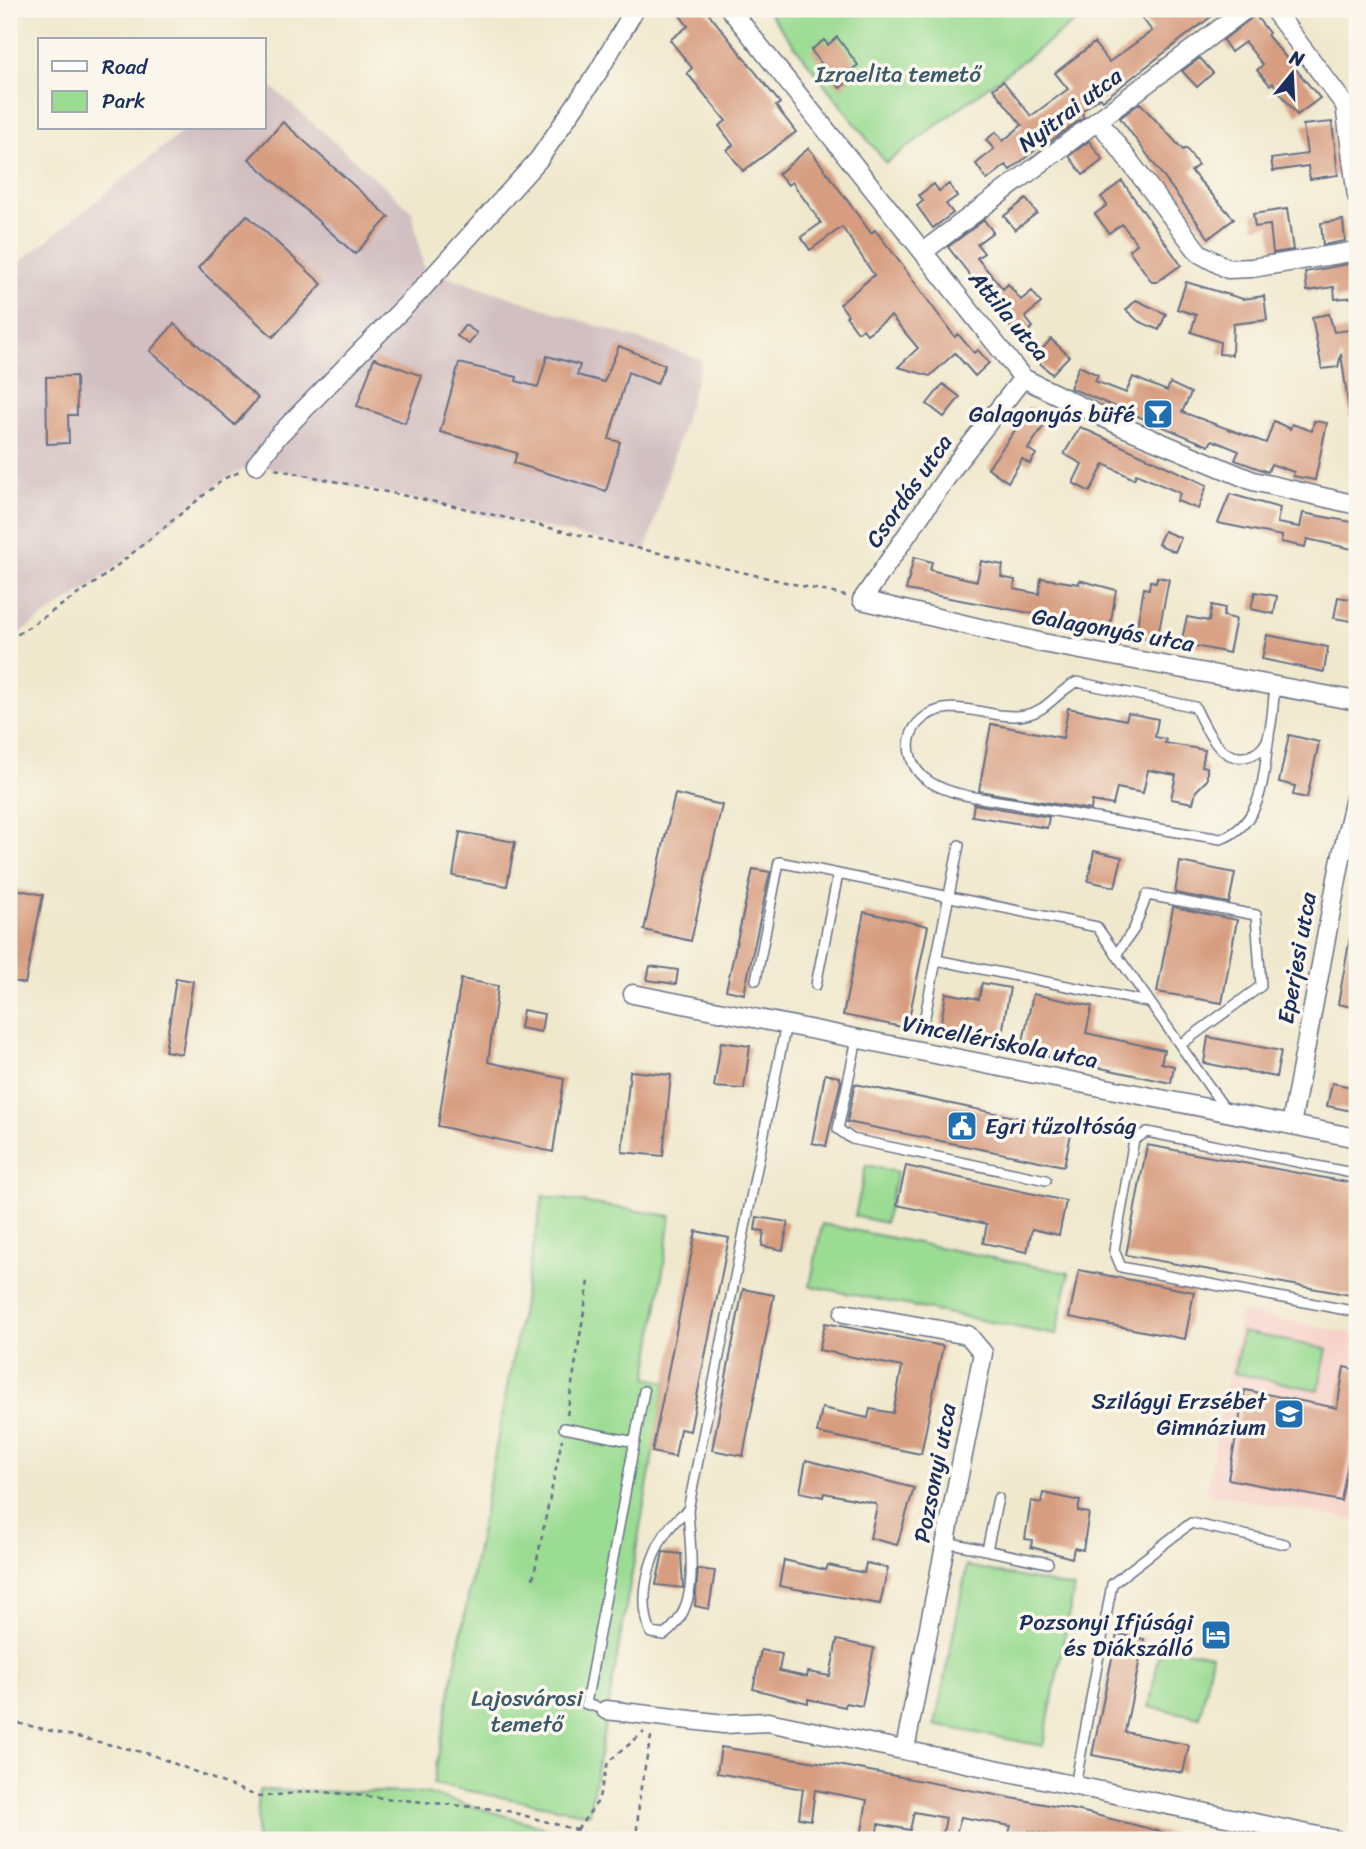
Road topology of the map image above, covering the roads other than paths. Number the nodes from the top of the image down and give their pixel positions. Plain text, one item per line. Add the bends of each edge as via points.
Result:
1 (635, 9) edge
2 (730, 9) edge
3 (1246, 9) edge
4 (1273, 9) edge
5 (1351, 107) edge
6 (1098, 121) junction
7 (1357, 196) edge
8 (924, 251) junction
9 (1357, 251) edge
10 (1023, 378) junction
11 (256, 465) road end
12 (1357, 505) edge
13 (862, 600) joint
14 (1275, 685) junction
15 (1357, 701) edge
16 (1269, 736) junction
17 (1356, 797) edge
18 (960, 845) dead end
19 (838, 874) junction
20 (950, 895) junction
21 (1116, 955) junction
22 (936, 960) junction
23 (756, 980) dead end
24 (816, 985) dead end
25 (633, 994) dead end
26 (1148, 1002) junction
27 (925, 1016) dead end
28 (786, 1024) junction
29 (857, 1039) junction
30 (1180, 1045) junction
31 (1226, 1111) junction
32 (1291, 1125) junction
33 (1357, 1138) edge
34 (1357, 1174) edge
35 (1046, 1180) dead end
36 (1357, 1312) edge
37 (844, 1313) dead end
38 (644, 1391) dead end
39 (564, 1429) road end
40 (635, 1442) junction
41 (998, 1499) dead end
42 (688, 1510) junction
43 (946, 1542) junction
44 (1285, 1544) dead end
45 (987, 1550) junction
46 (1048, 1563) dead end
47 (606, 1710) joint
48 (905, 1749) junction
49 (1075, 1786) junction
50 (1269, 1834) edge
51 (1336, 1840) edge

1 - 11 street via 539,159 420,291 277,437
2 - 8 street, Attila utca
3 - 6 street, Nyitrai utca
4 - 5 street
5 - 7 street
6 - 8 street, Nyitrai utca
6 - 9 street via 1199,253 1228,269
8 - 10 street, Attila utca
10 - 12 street, Attila utca via 1121,426 1254,481
10 - 13 street, Csordás utca via 958,461
13 - 14 street, Galagonyás utca via 1043,643
14 - 15 street, Galagonyás utca
14 - 16 lane
16 - 16 lane via 1261,751 1248,757 1232,756 1219,748 1195,707 1077,682 1062,688 1052,702 1023,716 962,708 930,715 918,723 911,736 910,757 917,774 933,784 979,797 1221,839 1235,834 1258,804
17 - 32 street, Eperjesi utca
18 - 20 lane
19 - 20 lane
19 - 23 lane via 779,862
19 - 24 lane
20 - 21 lane via 1097,927
20 - 22 lane
21 - 26 lane
21 - 30 lane via 1134,929 1147,895 1256,915 1261,986
22 - 26 lane
22 - 27 lane
25 - 28 street, Vincellériskola utca
26 - 30 lane
28 - 29 street, Vincellériskola utca
28 - 42 lane
29 - 31 street, Vincellériskola utca
29 - 35 lane via 838,1129 852,1139
30 - 31 lane
31 - 32 street, Vincellériskola utca
32 - 33 street, Vincellériskola utca
34 - 36 lane via 1147,1132 1134,1140 1114,1250 1121,1266
37 - 43 street, Pozsonyi utca via 968,1335 984,1353
38 - 40 lane
39 - 40 lane
40 - 47 lane via 586,1704
41 - 45 lane
42 - 42 lane via 691,1584 684,1613 677,1626 664,1634 650,1633 643,1614 653,1552
43 - 45 lane
43 - 48 street, Pozsonyi utca
44 - 49 lane via 1191,1523 1112,1584
45 - 46 lane
47 - 48 street via 724,1724 768,1722
48 - 49 street
49 - 50 street
50 - 51 street

